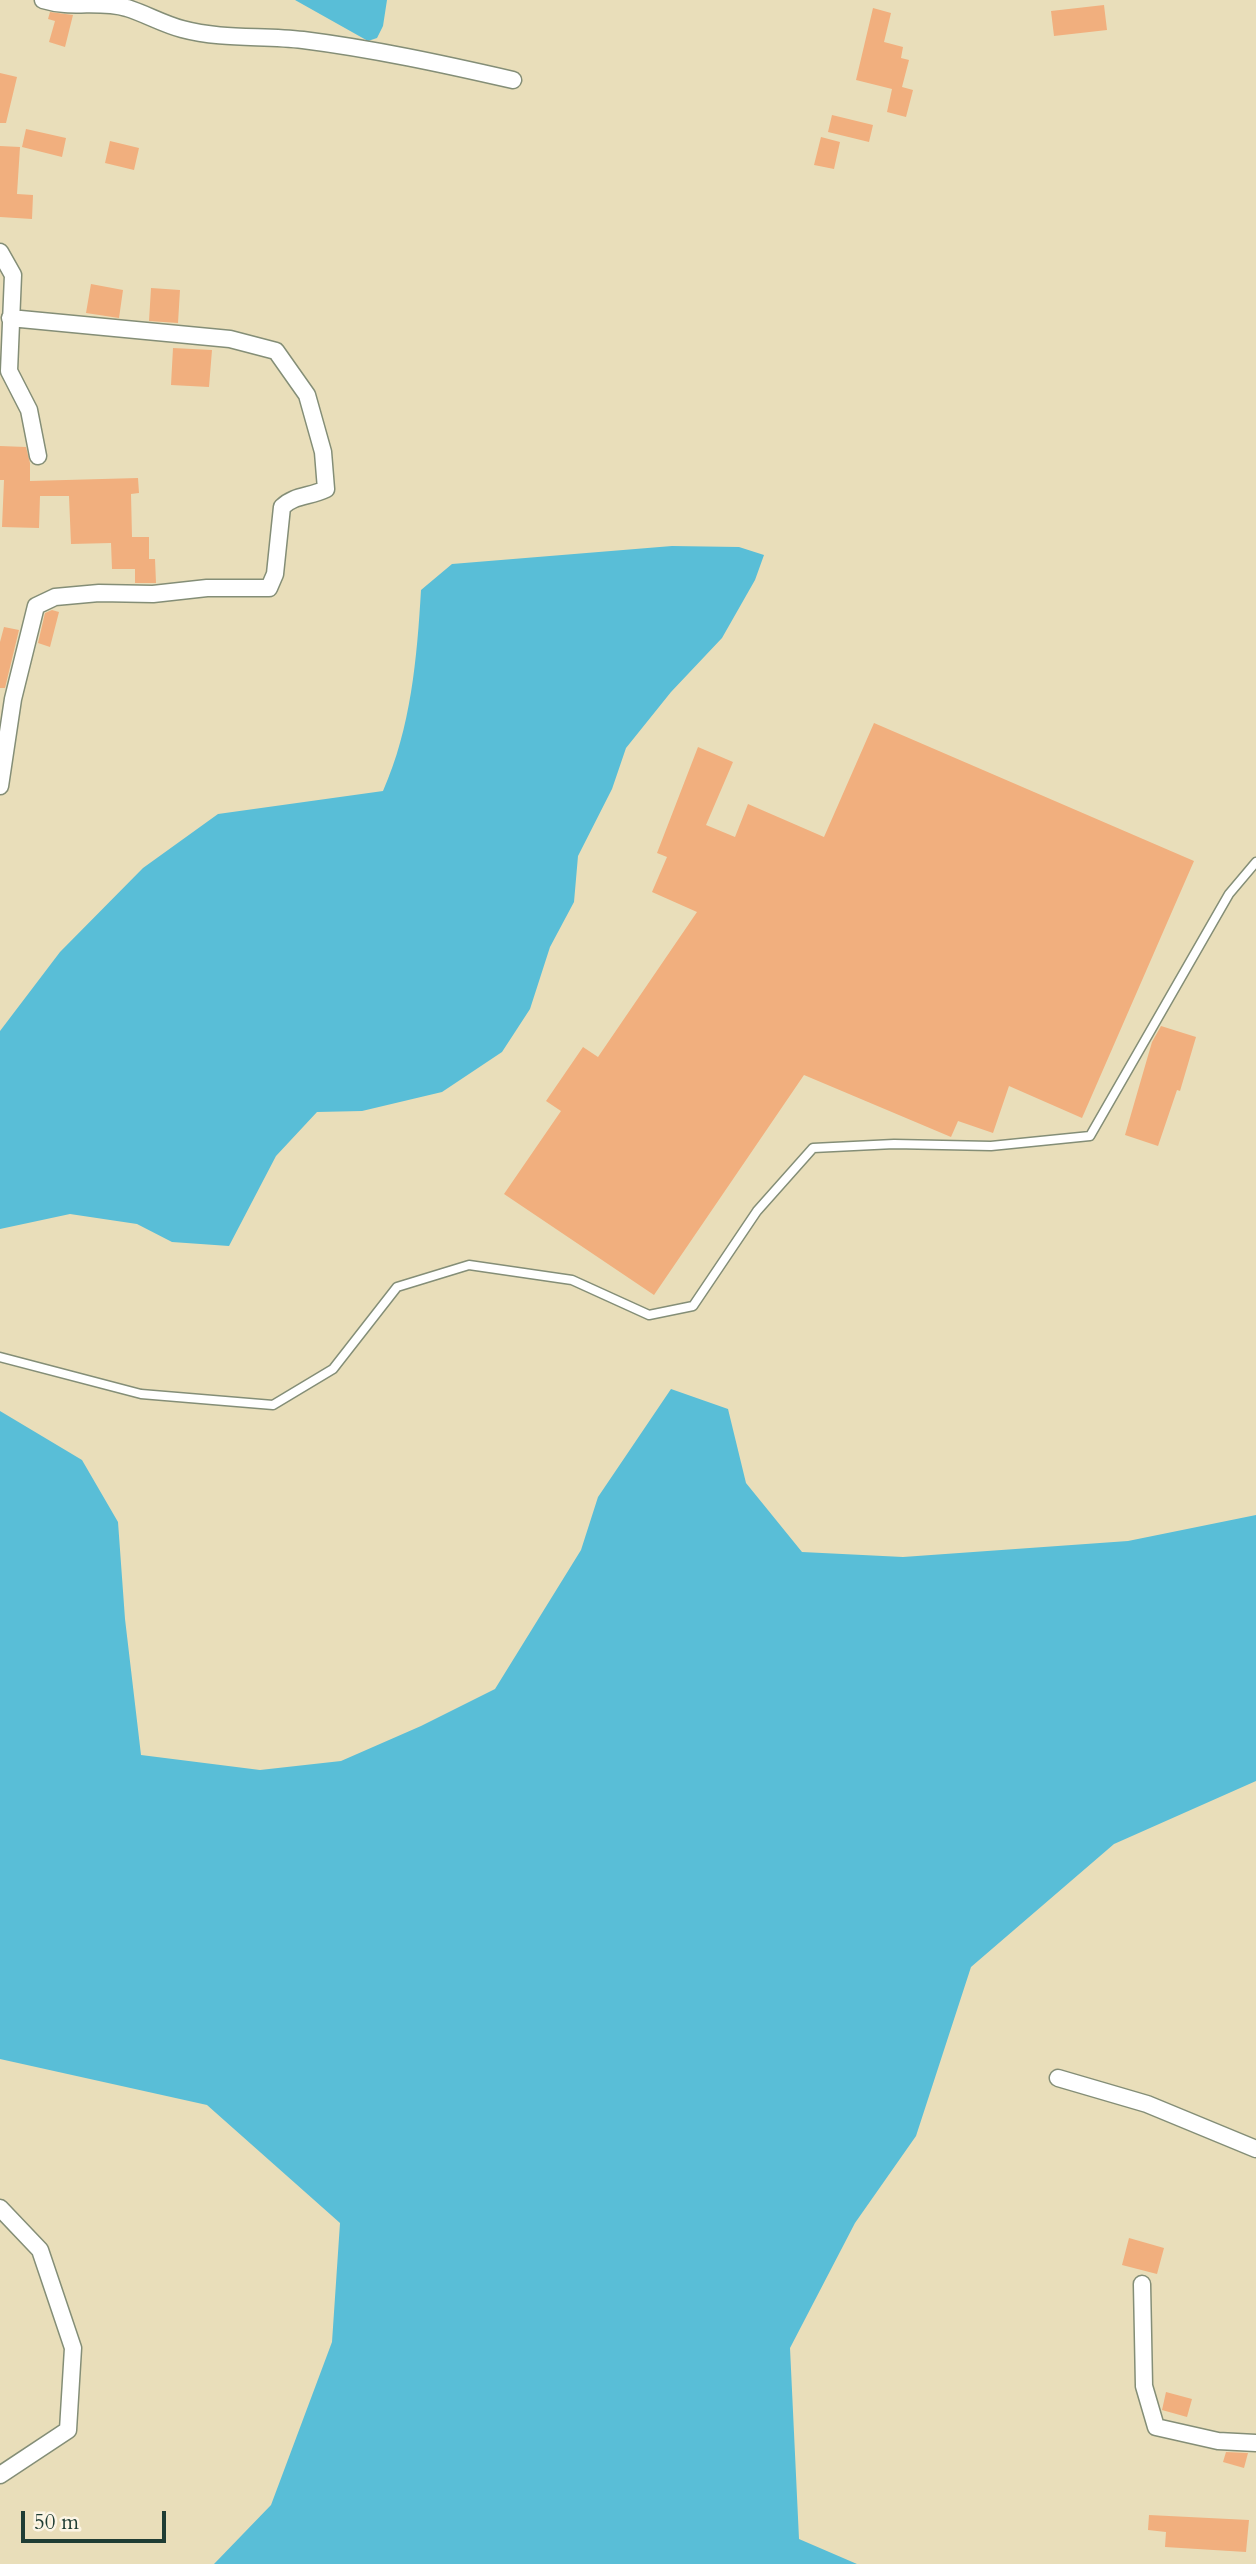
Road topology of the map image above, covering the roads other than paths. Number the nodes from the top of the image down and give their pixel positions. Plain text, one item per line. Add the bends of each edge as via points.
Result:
1 (43, 0) edge
2 (513, 80) dead end
3 (0, 252) edge
4 (10, 318) junction
5 (38, 456) dead end
6 (0, 786) edge
7 (1256, 862) edge
8 (0, 1357) edge
9 (1058, 2078) dead end
10 (1256, 2149) edge
11 (0, 2208) edge
12 (1142, 2284) dead end
13 (1256, 2443) edge
14 (0, 2475) edge

1 - 2 street via 75,7 96,3 127,8 181,29 253,40 275,37 377,50
3 - 4 street via 13,275
4 - 5 street via 9,371 29,410
4 - 6 street via 230,339 276,351 307,395 323,452 326,489 291,498 282,507 275,574 269,588 99,593 55,597 36,606 13,699
7 - 8 lane via 1229,894 1090,1136 991,1146 894,1144 813,1149 757,1210 693,1306 649,1315 572,1280 470,1265 397,1287 333,1369 273,1405 141,1394
9 - 10 street via 1147,2104
11 - 14 street via 40,2250 73,2348 68,2430
12 - 13 street via 1144,2386 1156,2427 1218,2441

